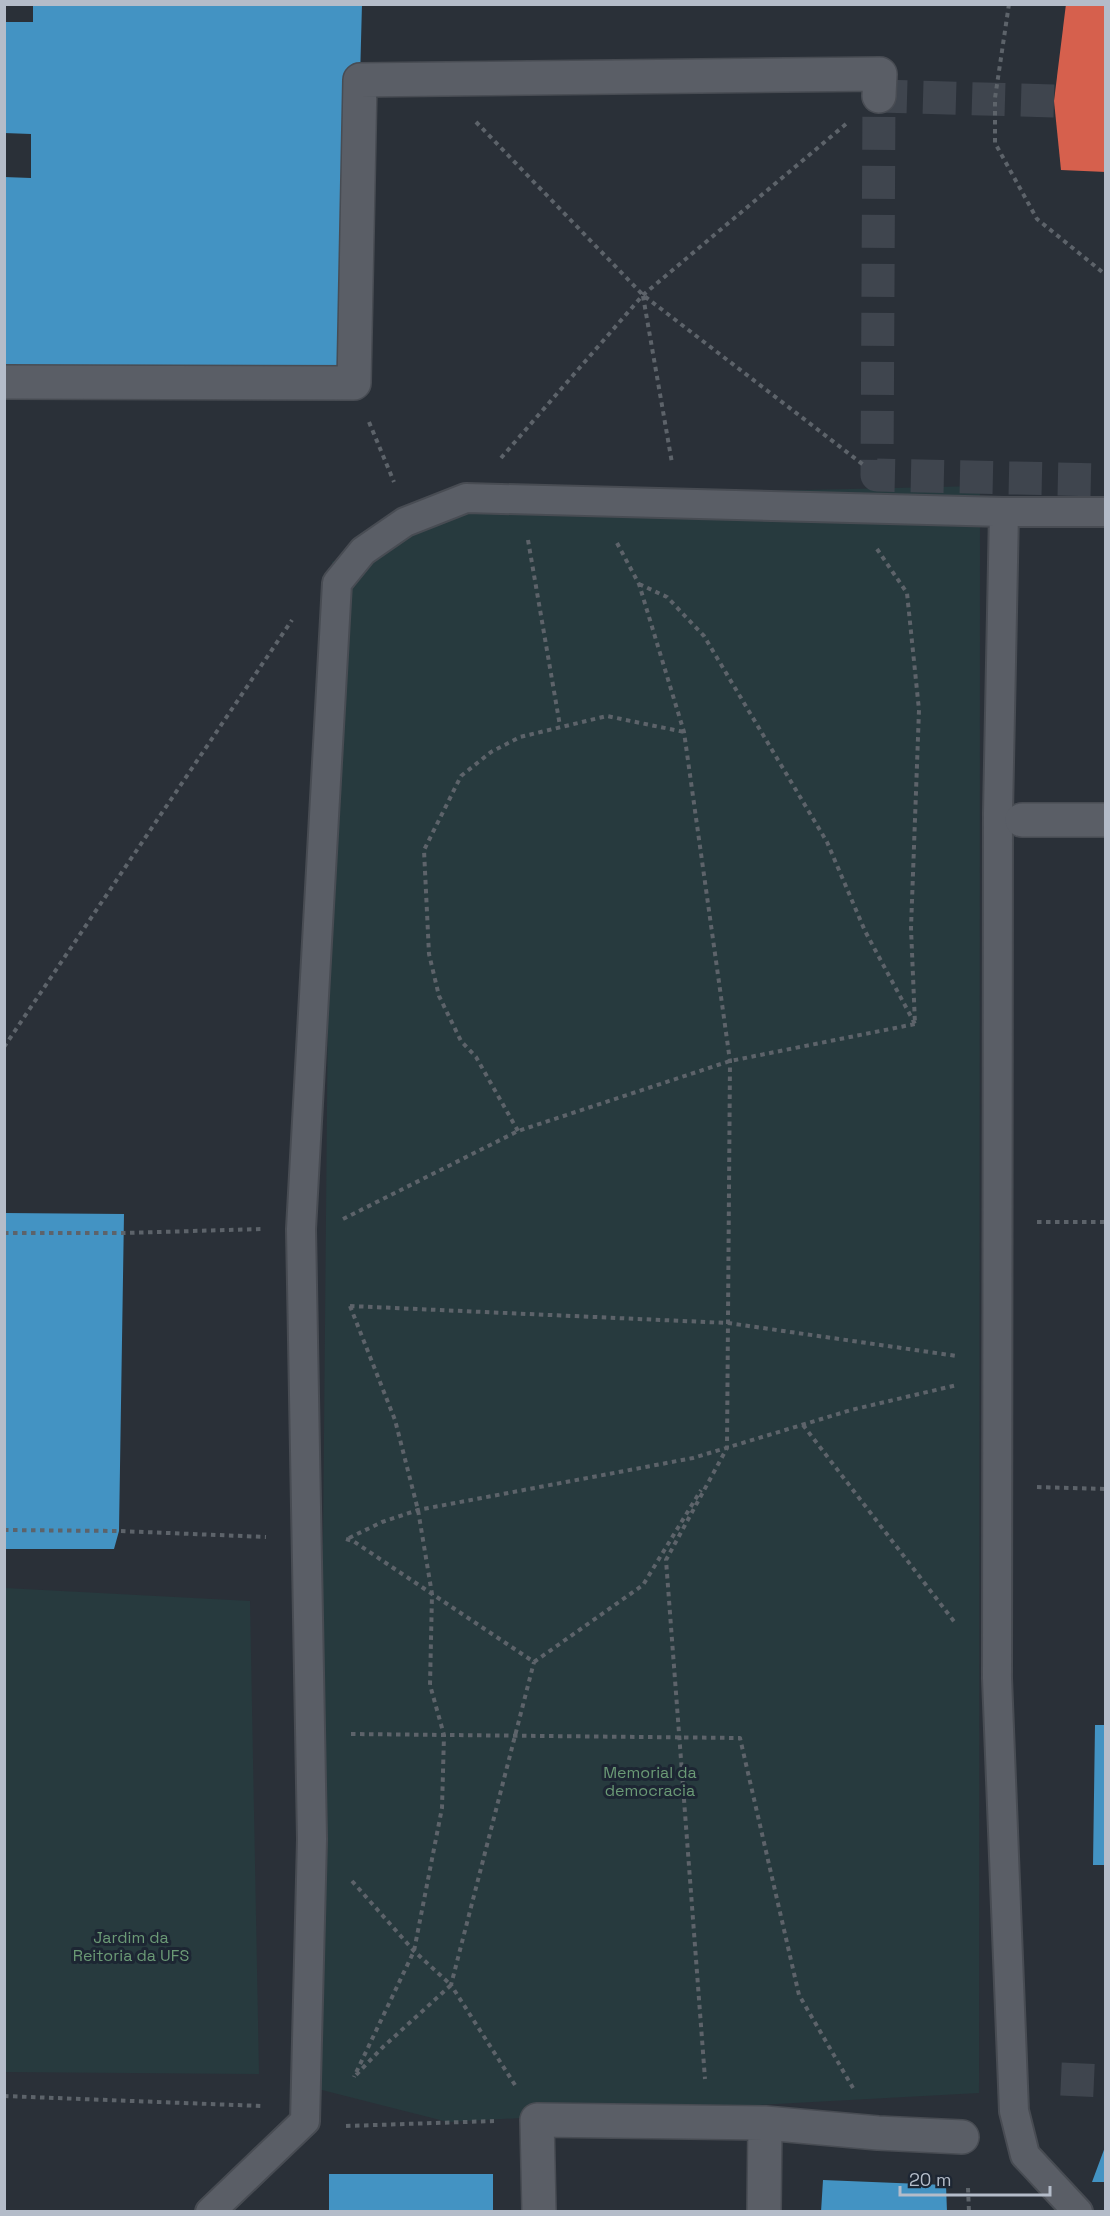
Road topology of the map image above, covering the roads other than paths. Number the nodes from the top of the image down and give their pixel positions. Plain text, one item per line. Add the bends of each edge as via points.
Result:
1 (879, 96) road end
2 (4, 382) edge
3 (1004, 512) junction
4 (1106, 512) edge
5 (1022, 820) dead end
6 (1106, 820) edge
7 (765, 2123) junction
8 (962, 2137) dead end
9 (210, 2211) edge
10 (539, 2211) edge
11 (764, 2211) edge
12 (1078, 2211) edge

1 - 2 street via 880,74 360,80 354,383
3 - 4 lane
3 - 9 lane via 466,498 405,522 363,551 337,583 301,1229 312,1839 304,2121
3 - 12 lane via 998,813 997,1678 1014,2111 1025,2155
5 - 6 street
7 - 8 street
7 - 10 street via 537,2120
7 - 11 street

